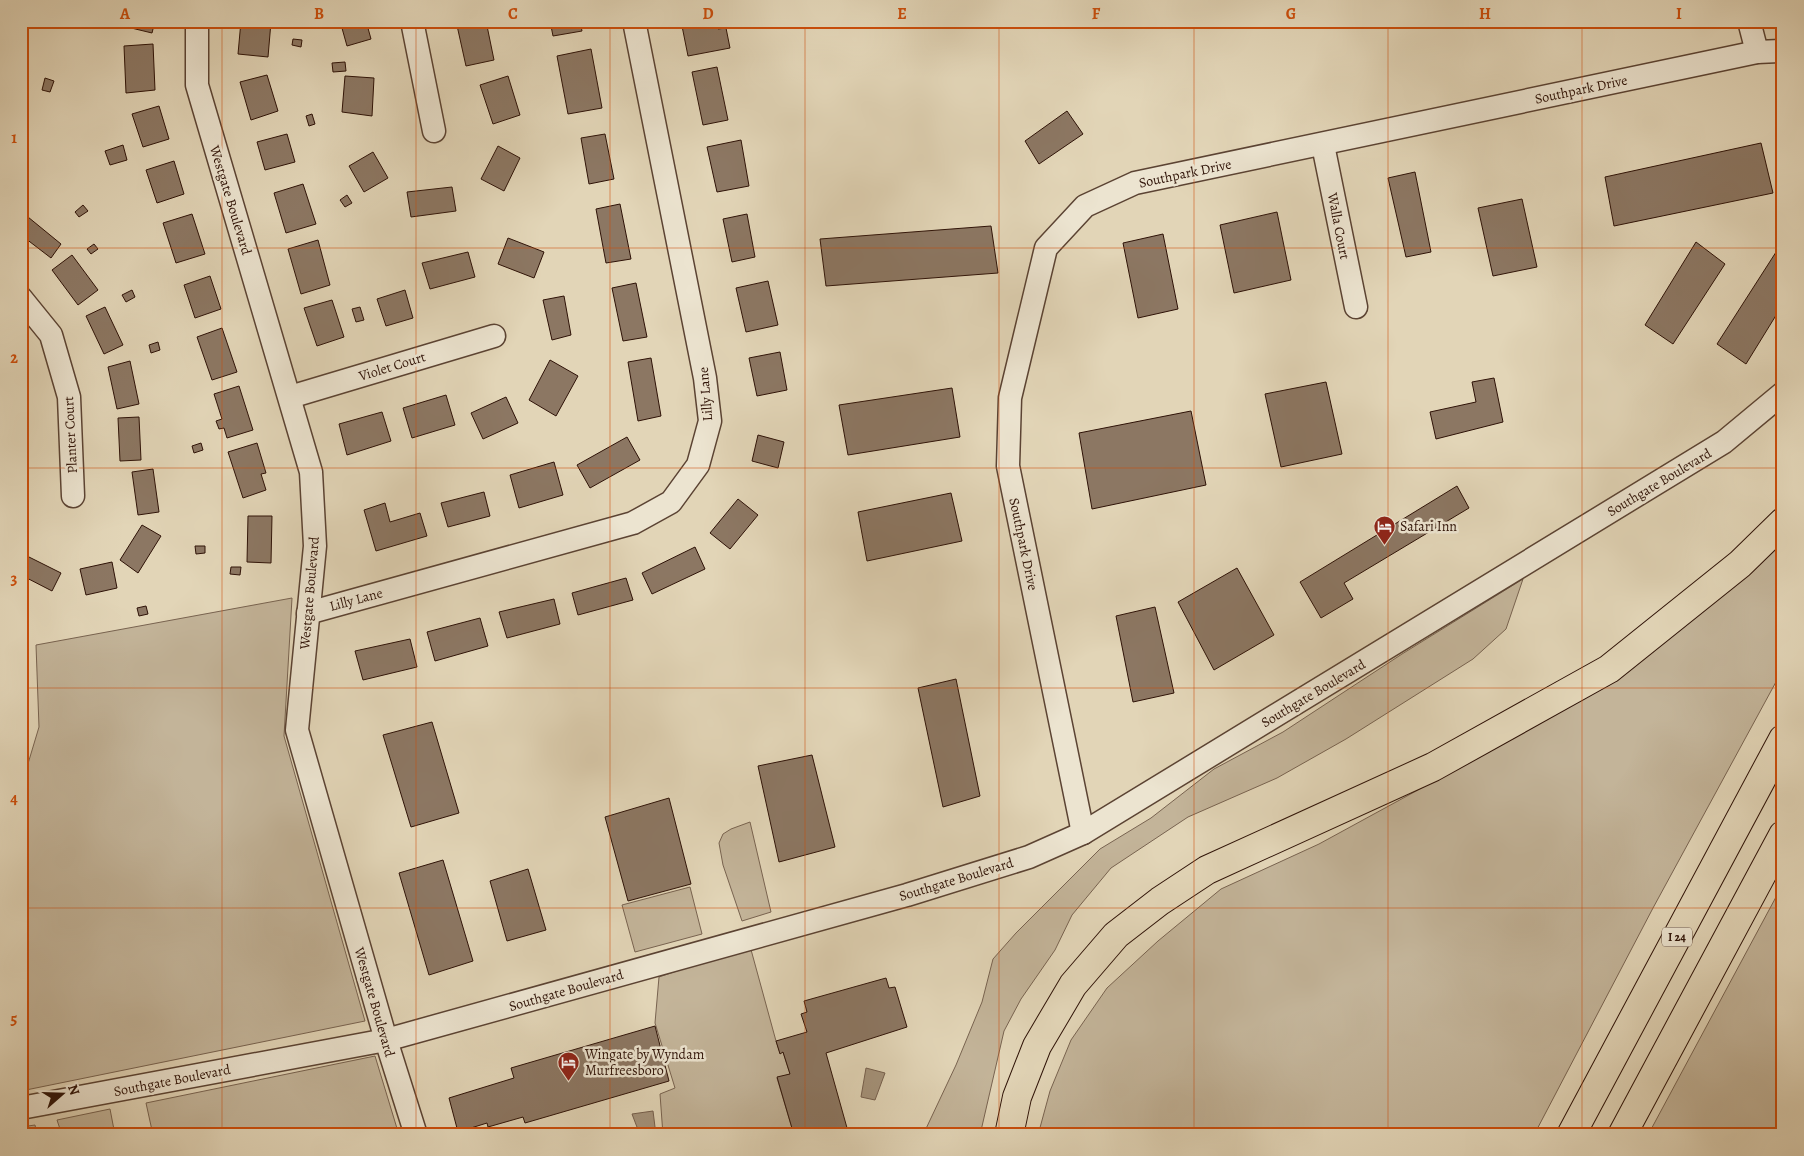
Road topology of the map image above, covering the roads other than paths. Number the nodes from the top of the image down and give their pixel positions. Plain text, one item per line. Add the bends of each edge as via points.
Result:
1 (197, 21) edge
2 (412, 21) edge
3 (634, 21) edge
4 (1749, 21) edge
5 (1783, 51) edge
6 (1757, 52) junction
7 (434, 132) dead end
8 (1323, 144) junction
9 (21, 298) edge
10 (1356, 307) dead end
11 (494, 336) dead end
12 (1783, 393) edge
13 (290, 396) junction
14 (73, 496) dead end
15 (1783, 522) edge
16 (308, 613) junction
17 (1783, 739) edge
18 (1083, 833) junction
19 (1783, 835) edge
20 (386, 1040) junction
21 (21, 1108) edge
22 (416, 1135) edge
23 (1009, 1135) edge
24 (1571, 1135) edge
25 (1622, 1135) edge

1 - 13 street, Westgate Boulevard via 197,85
2 - 7 street
3 - 16 street, Lilly Lane via 705,378 710,421 698,465 671,502 634,523
4 - 6 street
5 - 6 street, Southpark Drive
6 - 8 street, Southpark Drive
8 - 10 street, Walla Court
8 - 18 street, Southpark Drive via 1135,183 1085,206 1046,248 1010,398 1008,466
9 - 14 street, Planter Court via 51,335 69,396
11 - 13 street, Violet Court
12 - 18 street, Southgate Boulevard via 1724,442
13 - 16 street, Westgate Boulevard via 311,472 315,546
15 - 23 highway via 1740,564 1609,669 1433,768 1207,870 1116,934 1073,985 1037,1046 1017,1097
16 - 20 street, Westgate Boulevard via 297,730
17 - 24 highway, I 24
18 - 20 street, Southgate Boulevard via 1029,857 907,895
19 - 25 highway
20 - 21 street, Southgate Boulevard
20 - 22 street, Westgate Boulevard

